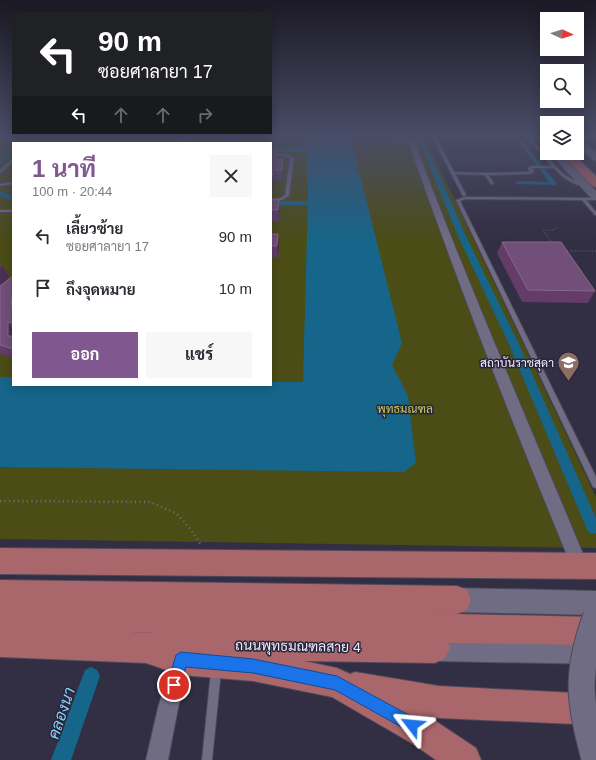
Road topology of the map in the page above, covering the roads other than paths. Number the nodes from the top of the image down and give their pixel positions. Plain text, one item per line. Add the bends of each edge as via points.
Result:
1 (291, 170) edge
2 (421, 170) edge
3 (532, 170) edge
4 (557, 170) edge
5 (575, 170) edge
6 (580, 170) edge
7 (452, 173) joint
8 (486, 174) junction
9 (12, 183) edge
10 (492, 183) dead end
11 (590, 184) edge
12 (0, 185) edge
13 (464, 196) junction
14 (596, 198) edge
15 (583, 199) junction
16 (272, 200) edge
17 (0, 211) edge
18 (12, 211) edge
19 (596, 214) edge
20 (596, 485) edge
21 (0, 561) edge
22 (588, 566) edge
23 (0, 594) edge
24 (457, 600) joint
25 (596, 603) edge
26 (0, 613) edge
27 (596, 617) edge
28 (596, 631) edge
29 (445, 639) junction
30 (0, 642) edge
31 (144, 648) junction
32 (596, 652) edge
33 (181, 660) junction
34 (217, 662) junction
35 (337, 683) junction
36 (596, 710) edge
37 (157, 760) edge
38 (207, 760) edge
39 (464, 760) edge
40 (595, 760) edge

1 - 16 lane via 287,196
2 - 22 street via 484,332
3 - 8 lane via 530,173
4 - 11 lane via 564,177
5 - 11 main road
6 - 11 highway
7 - 8 lane
7 - 13 lane
8 - 10 lane
9 - 12 lane
11 - 14 main road
13 - 15 lane
13 - 20 lane via 458,202
14 - 15 lane
15 - 19 lane
17 - 18 lane
21 - 22 main road
23 - 24 main road
24 - 25 main road
26 - 29 main road
27 - 40 main road, bridge via 588,637 581,668 580,696
28 - 29 main road
29 - 31 main road, ถนนพุทธมณฑลสาย 4
29 - 32 main road, ถนนพุทธมณฑลสาย 4
30 - 31 main road, ถนนพุทธมณฑลสาย 4
31 - 33 main road
33 - 34 main road
33 - 37 street
34 - 35 main road via 253,666
34 - 38 lane
35 - 36 main road via 438,702
35 - 39 main road via 425,732

